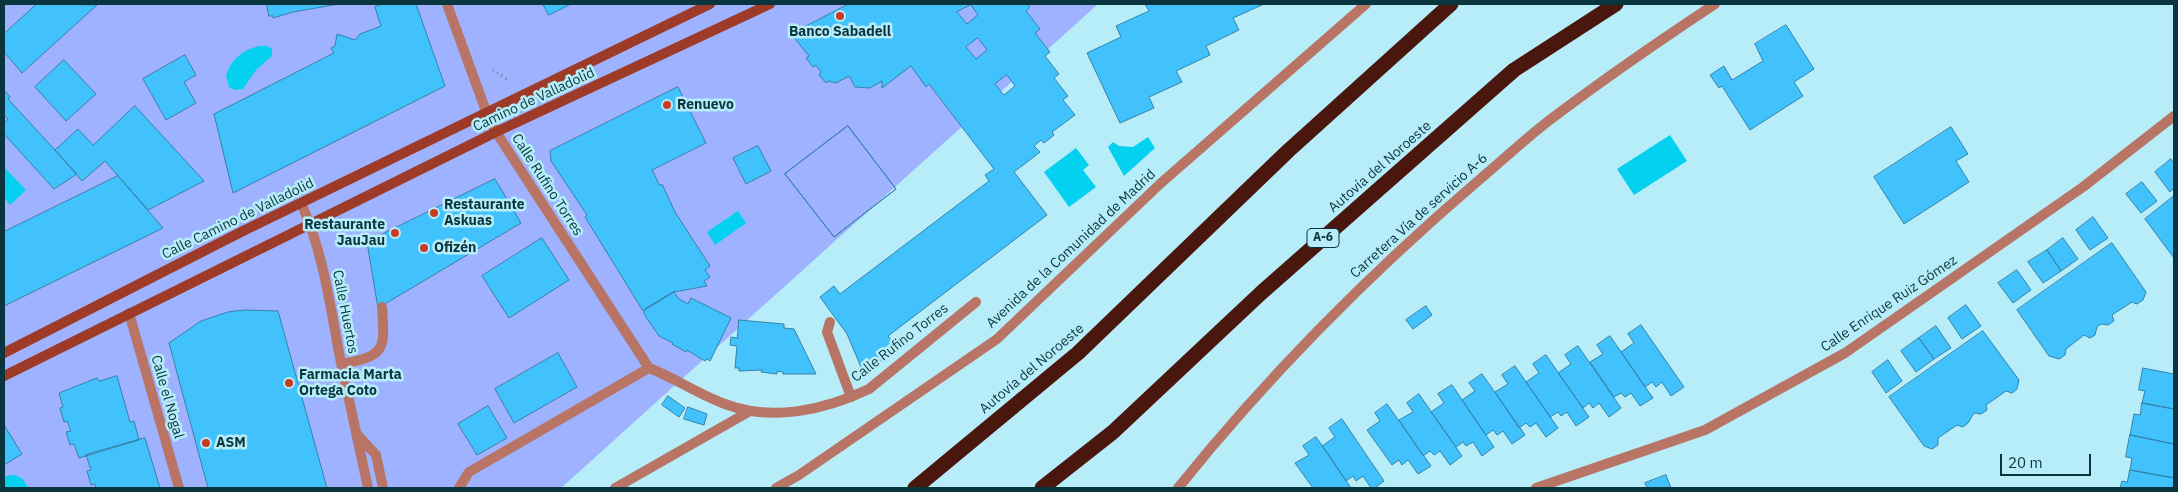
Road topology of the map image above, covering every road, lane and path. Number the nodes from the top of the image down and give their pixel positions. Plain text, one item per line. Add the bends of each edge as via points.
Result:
1 (447, 4) edge
2 (710, 4) edge
3 (770, 4) edge
4 (1366, 4) edge
5 (1451, 4) edge
6 (1616, 4) edge
7 (1714, 4) edge
8 (486, 114) junction
9 (2174, 116) edge
10 (496, 132) junction
11 (301, 203) junction
12 (310, 224) junction
13 (976, 302) dead end
14 (382, 306) dead end
15 (129, 313) junction
16 (830, 322) dead end
17 (4, 353) edge
18 (342, 364) junction
19 (649, 368) junction
20 (4, 376) edge
21 (851, 397) junction
22 (750, 411) junction
23 (356, 434) junction
24 (179, 488) edge
25 (368, 488) edge
26 (383, 488) edge
27 (459, 488) edge
28 (615, 488) edge
29 (776, 488) edge
30 (915, 488) edge
31 (1042, 488) edge
32 (1178, 488) edge
33 (1536, 488) edge

1 - 8 street, Calle Rufino Torres
2 - 8 street, Camino de Valladolid
3 - 10 street, Camino de Valladolid
4 - 29 street, Avenida de la Comunidad de Madrid via 1161,183 997,339
5 - 30 highway, Autovía del Noroeste via 1288,151 1078,352
6 - 31 highway, Autovía del Noroeste / A-6 via 1514,70 1261,293 1113,432
7 - 32 street, Carretera Vía de servicio A-6 via 1549,120 1447,207 1362,284 1285,363
8 - 10 street, Calle Rufino Torres
8 - 11 street, Calle Camino de Valladolid
9 - 33 street, Calle Enrique Ruiz Gómez via 2083,187 1844,353 1705,430
10 - 12 street, Camino de Valladolid
10 - 19 street, Calle Rufino Torres
11 - 12 street, Calle Huertos
11 - 17 street, Calle Camino de Valladolid
12 - 15 street
12 - 18 street, Calle Huertos via 324,273
13 - 21 street, Calle Rufino Torres via 869,389
14 - 18 street via 384,339 378,352 367,360
15 - 20 street
15 - 24 street, Calle el Nogal
16 - 21 street via 827,332
18 - 23 street, Calle Huertos
19 - 22 street, Calle Rufino Torres via 724,404
19 - 27 street via 469,472
21 - 22 street, Calle Rufino Torres via 807,411
22 - 28 street, Calle Rufino Torres
23 - 25 street, Calle Huertos
23 - 26 street via 376,455

